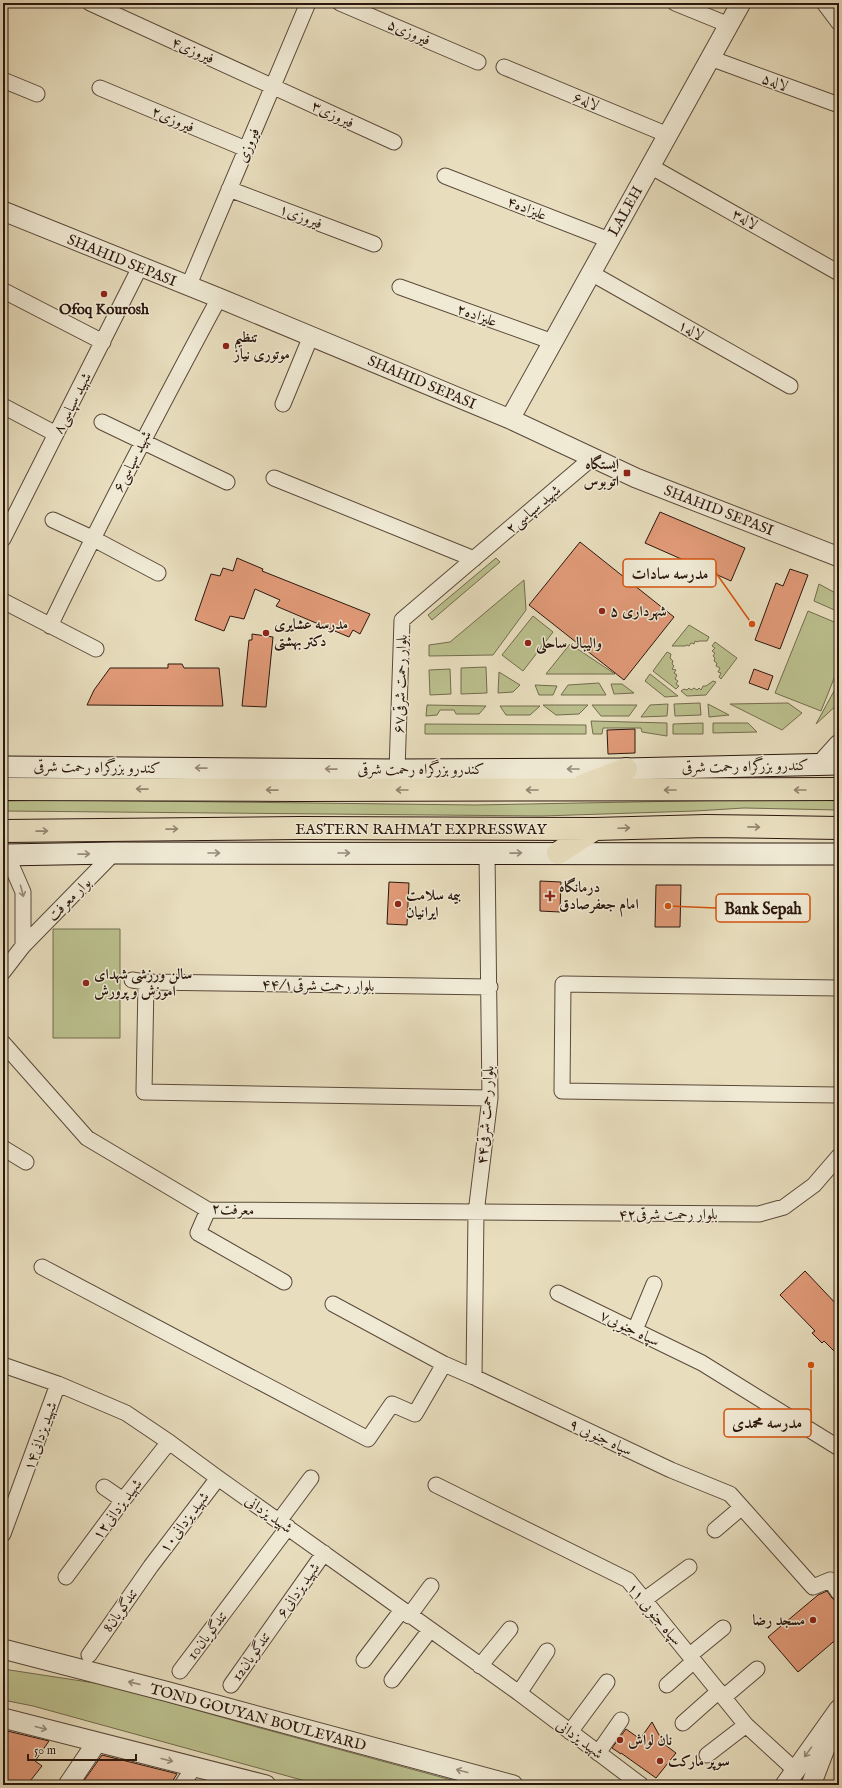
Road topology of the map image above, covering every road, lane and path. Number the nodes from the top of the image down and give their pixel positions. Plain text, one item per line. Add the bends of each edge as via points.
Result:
1 (90, 3) edge
2 (308, 3) edge
3 (340, 3) edge
4 (674, 3) edge
5 (741, 3) edge
6 (824, 3) edge
7 (839, 23) edge
8 (729, 25) junction
9 (710, 58) junction
10 (478, 62) dead end
11 (504, 67) dead end
12 (3, 80) edge
13 (273, 86) junction
14 (100, 88) dead end
15 (37, 94) dead end
16 (839, 105) edge
17 (668, 135) junction
18 (394, 142) dead end
19 (246, 149) junction
20 (650, 166) junction
21 (446, 176) dead end
22 (229, 189) junction
23 (3, 211) edge
24 (609, 240) junction
25 (374, 244) dead end
26 (140, 267) junction
27 (591, 273) junction
28 (839, 273) edge
29 (188, 287) junction
30 (400, 288) dead end
31 (6, 292) dead end
32 (219, 298) junction
33 (311, 336) junction
34 (103, 342) junction
35 (553, 342) junction
36 (790, 386) dead end
37 (283, 404) dead end
38 (3, 406) edge
39 (510, 419) junction
40 (102, 422) dead end
41 (56, 434) junction
42 (142, 441) junction
43 (592, 458) junction
44 (274, 478) dead end
45 (227, 482) dead end
46 (8, 515) edge
47 (53, 520) dead end
48 (92, 538) junction
49 (3, 539) edge
50 (839, 558) edge
51 (474, 559) junction
52 (158, 573) dead end
53 (5, 602) dead end
54 (50, 626) junction
55 (96, 649) dead end
56 (839, 744) edge
57 (829, 764) edge
58 (3, 766) edge
59 (626, 769) junction
60 (396, 770) junction
61 (3, 780) edge
62 (3, 788) edge
63 (46, 788) junction
64 (571, 790) junction
65 (839, 790) edge
66 (839, 828) edge
67 (595, 829) junction
68 (3, 831) edge
69 (114, 853) junction
70 (487, 853) junction
71 (558, 853) junction
72 (839, 854) edge
73 (5, 855) edge
74 (23, 946) junction
75 (3, 972) edge
76 (490, 987) junction
77 (839, 988) edge
78 (3, 1043) edge
79 (839, 1095) edge
80 (490, 1098) junction
81 (3, 1148) edge
82 (839, 1156) edge
83 (26, 1162) dead end
84 (208, 1210) junction
85 (476, 1213) junction
86 (42, 1267) dead end
87 (284, 1282) dead end
88 (654, 1284) dead end
89 (558, 1293) dead end
90 (333, 1304) dead end
91 (635, 1330) junction
92 (444, 1364) junction
93 (3, 1365) edge
94 (474, 1377) junction
95 (58, 1384) junction
96 (170, 1442) junction
97 (839, 1448) edge
98 (218, 1478) junction
99 (311, 1478) dead end
100 (436, 1485) dead end
101 (104, 1487) dead end
102 (124, 1500) junction
103 (742, 1507) junction
104 (284, 1524) junction
105 (715, 1530) dead end
106 (3, 1534) edge
107 (324, 1553) junction
108 (151, 1566) joint
109 (689, 1567) dead end
110 (66, 1577) dead end
111 (431, 1586) dead end
112 (839, 1593) edge
113 (644, 1600) junction
114 (406, 1613) junction
115 (272, 1627) joint
116 (724, 1628) dead end
117 (510, 1629) dead end
118 (430, 1630) junction
119 (547, 1651) dead end
120 (7, 1652) edge
121 (89, 1655) dead end
122 (692, 1658) junction
123 (364, 1660) dead end
124 (480, 1666) junction
125 (757, 1669) dead end
126 (180, 1671) dead end
127 (392, 1680) dead end
128 (607, 1682) dead end
129 (231, 1685) dead end
130 (667, 1685) dead end
131 (518, 1693) junction
132 (721, 1694) junction
133 (839, 1709) edge
134 (839, 1712) edge
135 (3, 1718) edge
136 (621, 1720) dead end
137 (683, 1723) dead end
138 (746, 1725) junction
139 (570, 1732) junction
140 (97, 1742) junction
141 (598, 1753) junction
142 (707, 1755) dead end
143 (194, 1767) junction
144 (790, 1778) edge
145 (255, 1784) edge
146 (68, 1785) edge
147 (182, 1785) edge
148 (513, 1785) edge
149 (641, 1785) edge
150 (811, 1785) edge

1 - 13 street, ۴فیروزی
2 - 13 street, فیروزی
3 - 10 street, فیروزی۵
4 - 8 street
5 - 8 street, LALEH
6 - 7 street
8 - 9 street, LALEH
9 - 16 street, لاله۵
9 - 17 street, LALEH
11 - 17 street, ۶لاله
12 - 15 street
13 - 18 street, فیروزی۳
13 - 19 street, فیروزی
14 - 19 street, فیروزی۲
17 - 20 street, LALEH
19 - 22 street, فیروزی
20 - 24 street, LALEH
20 - 28 street, ۳لاله
21 - 24 street, علیزاده۴
22 - 25 street, فیروزی۱
22 - 29 street, فیروزی
23 - 26 street, SHAHID SEPASI
24 - 27 street, LALEH
26 - 29 street, SHAHID SEPASI
26 - 34 street, شهید سپاسی۸
27 - 35 street, LALEH
27 - 36 street, ۱لاله
29 - 32 street, SHAHID SEPASI
30 - 35 street, علیزاده۲
31 - 34 street
32 - 33 street, SHAHID SEPASI
32 - 42 street, شهید سپاسی۶
33 - 37 street
33 - 39 street, SHAHID SEPASI
34 - 41 street, شهید سپاسی۸
35 - 39 street, LALEH
38 - 41 street
39 - 43 street, SHAHID SEPASI
40 - 42 street
41 - 46 street, شهید سپاسی۸
42 - 45 street
42 - 48 street, شهید سپاسی۶
43 - 50 street, SHAHID SEPASI
43 - 51 street, شهید سپاسی۲
44 - 51 street
46 - 49 street, شهید سپاسی۸
47 - 48 street
48 - 52 street
48 - 54 street, شهید سپاسی۶
51 - 60 street, بلوار رحمت شرقی۶۷ via 402,620
53 - 54 street
54 - 55 street
56 - 57 street
57 - 59 main road, کندرو بزرگراه رحمت شرقی
60 -> 58 main road, کندرو بزرگراه رحمت شرقی
59 -> 60 main road, کندرو بزرگراه رحمت شرقی
59 - 64 highway
61 - 63 highway
62 - 63 highway
64 -> 63 highway
65 -> 64 highway
67 -> 66 highway, EASTERN RAHMAT EXPRESSWAY via 706,826
68 -> 67 highway, EASTERN RAHMAT EXPRESSWAY via 291,828
67 - 71 highway
69 -> 70 main road
73 -> 69 main road
69 - 74 street, بوار معرفت
70 -> 71 main road
70 - 76 street, ۴۴بلوار رحمت شرقی
71 - 72 main road
73 -> 74 street via 24,892
74 - 75 street, بوار معرفت
76 - 80 street, ۴۴بلوار رحمت شرقی
76 - 80 street, بلوار رحمت شرقی۴۴/۱ via 139,981 144,1092
77 - 79 street via 563,984 562,1083 562,1091
78 - 84 street, معرفت۲ via 87,1138
80 - 85 street, ۴۴بلوار رحمت شرقی
81 - 83 street
82 - 85 street, بلوار رحمت شرقی۴۲ via 814,1185 784,1207 759,1214
84 - 85 street, معرفت۲
84 - 87 street via 198,1233
85 - 94 street, ۴۴بلوار رحمت شرقی
86 - 92 street via 368,1439 392,1404 415,1414
88 - 91 street
89 - 91 street, سپاه جنوبی۷
90 - 92 street, ۹ سپاه جنوبی
91 - 97 street, سپاه جنوبی۷ via 702,1363
92 - 94 street, ۹ سپاه جنوبی
93 - 95 street, شهید یزدانی
94 - 103 street, ۹ سپاه جنوبی via 671,1470 730,1494
95 - 96 street, شهید یزدانی via 126,1413
95 - 106 street, شهید یزدانی۱۴
96 - 98 street, شهید یزدانی
96 - 102 street, شهید یزدانی۱۲
98 - 104 street, شهید یزدانی
98 - 108 street, شهید یزدانی۱۰
99 - 104 street, 10تندگویان
100 - 113 street, ۱۱ سپاه جنوبی via 628,1580
101 - 102 street
102 - 110 street, شهید یزدانی۱۲
103 - 105 street
103 - 112 street, ۹ سپاه جنوبی via 813,1587 830,1580
104 - 107 street, شهید یزدانی
104 - 126 street, 10تندگویان via 234,1599
107 - 114 street, شهید یزدانی
107 - 115 street, شهید یزدانی۶
108 - 121 street, 8تندگویان
109 - 113 street
111 - 114 street
113 - 122 street, ۱۱ سپاه جنوبی
114 - 118 street, شهید یزدانی
114 - 123 street
115 - 129 street, 12تندگویان
116 - 122 street
117 - 124 street
118 - 124 street, شهید یزدانی
118 - 127 street
119 - 131 street
148 -> 120 street, TOND GOUYAN BOULEVARD via 166,1691
122 - 130 street
122 - 132 street, ۱۱ سپاه جنوبی
124 - 131 street, شهید یزدانی
125 - 132 street
128 - 139 street
131 - 139 street, شهید یزدانی
132 - 137 street
132 - 138 street, ۱۱ سپاه جنوبی
133 -> 144 street
134 - 150 street
135 -> 140 street
136 - 141 street
138 - 142 street
138 - 144 street, ۱۱ سپاه جنوبی
139 - 141 street, شهید یزدانی
140 -> 143 street
140 - 146 street
141 - 149 street, شهید یزدانی
143 - 145 street
143 - 147 street

